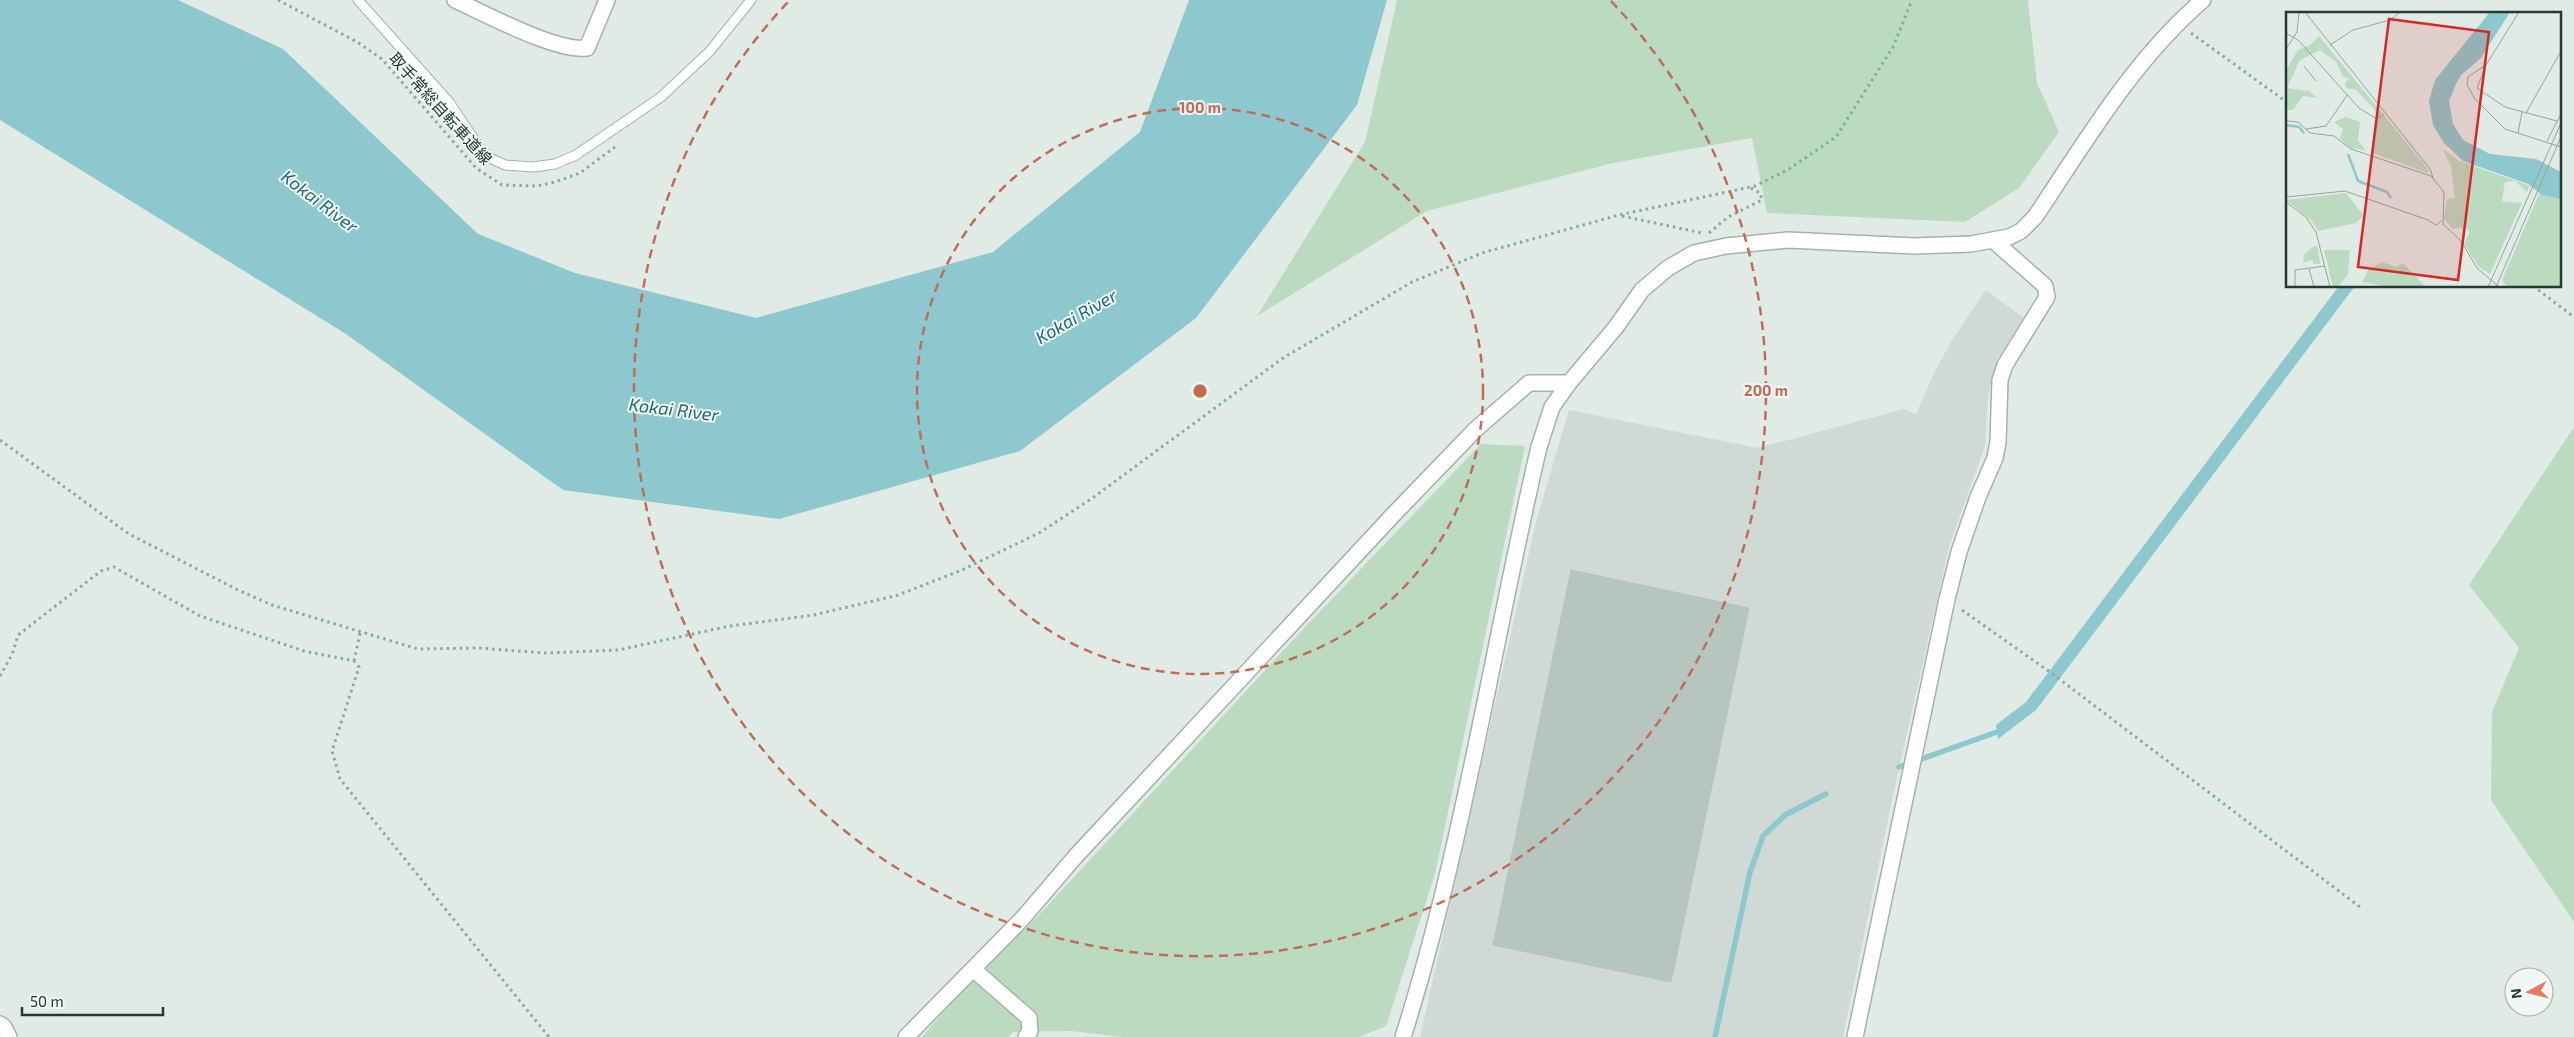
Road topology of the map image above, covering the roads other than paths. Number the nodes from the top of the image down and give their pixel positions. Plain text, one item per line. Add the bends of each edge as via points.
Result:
1 (358, 0) edge
2 (455, 0) edge
3 (607, 0) edge
4 (751, 0) edge
5 (2203, 0) edge
6 (1994, 241) junction
7 (1569, 383) junction
8 (972, 969) junction
9 (0, 1024) edge
10 (8, 1037) edge
11 (906, 1037) edge
12 (1026, 1037) edge
13 (1403, 1037) edge
14 (1855, 1037) edge

1 - 4 lane via 448,102 482,151 505,165 533,166 555,164 576,155 661,97 710,51
2 - 3 street via 576,49 587,48
5 - 6 street via 2179,23 2111,103 2035,216 2021,231
6 - 7 street via 1914,246 1788,240 1726,246 1694,253 1668,268 1642,290
6 - 14 street via 2045,286 2047,297 2005,365 2000,380 1995,458 1962,543 1947,599
7 - 8 street via 1529,383 1475,430 1327,584 1075,857 1022,920
7 - 13 street via 1552,407 1539,447 1456,842
8 - 11 street
8 - 12 street via 1029,1018 1030,1031
9 - 10 street

